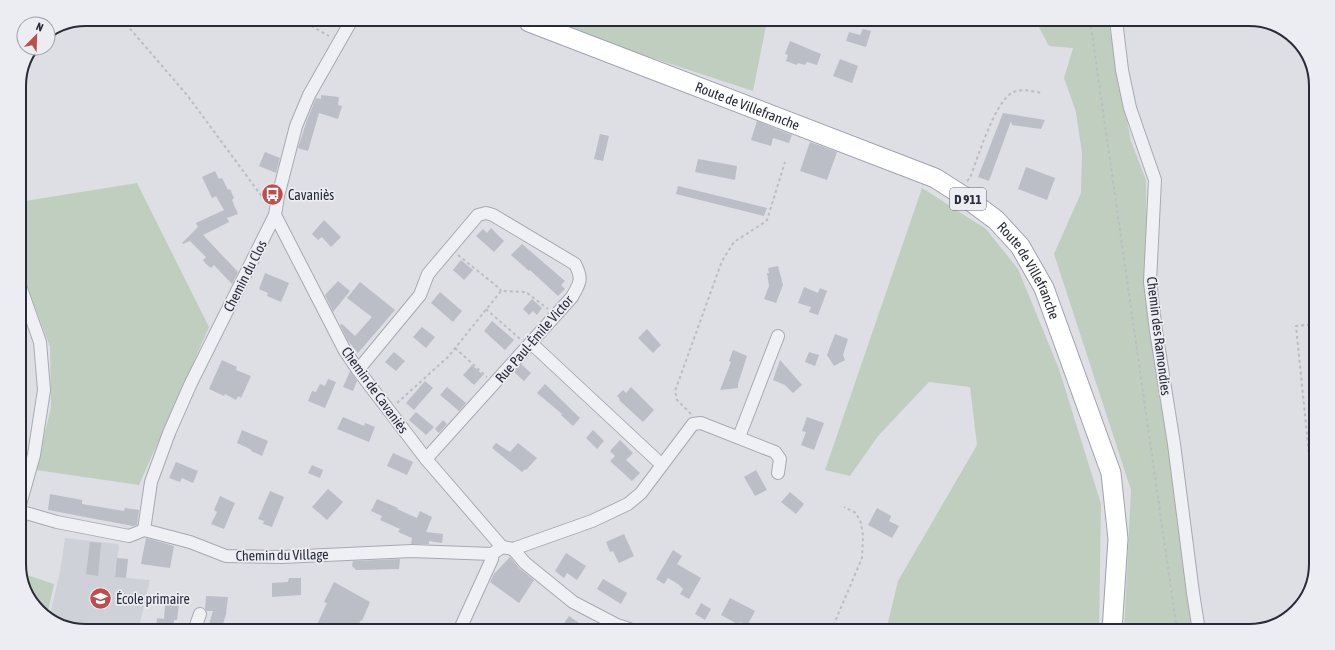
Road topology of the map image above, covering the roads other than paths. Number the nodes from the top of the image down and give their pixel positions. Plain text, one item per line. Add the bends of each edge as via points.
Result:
1 (348, 26) edge
2 (540, 26) edge
3 (1117, 26) edge
4 (276, 215) junction
5 (26, 303) edge
6 (778, 336) dead end
7 (529, 344) junction
8 (358, 370) junction
9 (739, 437) junction
10 (426, 459) junction
11 (662, 465) junction
12 (778, 473) dead end
13 (26, 484) edge
14 (26, 512) edge
15 (144, 530) junction
16 (502, 550) junction
17 (200, 614) dead end
18 (196, 624) edge
19 (462, 624) edge
20 (613, 624) edge
21 (1112, 624) edge
22 (1198, 624) edge

1 - 4 street, Chemin du Clos via 309,95 296,126 278,196
2 - 21 main road, Route de Villefranche / D 911 via 935,178 996,220 1020,246 1044,288 1110,473 1118,539
3 - 22 street, Chemin des Ramondies via 1130,108 1155,180 1150,282
4 - 8 street, Chemin de Cavaniès via 345,351
4 - 15 street, Chemin du Clos via 191,383 169,433 151,482
5 - 13 street via 40,342 44,390 34,455
6 - 9 street
7 - 8 street, Rue Paul-Émile Victor via 572,297 579,284 580,273 575,264 486,213 478,215 428,274 420,295
7 - 10 street, Rue Paul-Émile Victor
7 - 11 street
8 - 10 street, Chemin de Cavaniès
9 - 11 street via 701,423 693,424
9 - 12 street via 775,452 780,459
10 - 16 street, Chemin de Cavaniès
11 - 16 street via 641,493 628,504 592,521
14 - 15 street via 57,522 129,536
15 - 16 street, Chemin du Village via 190,542 226,556 282,557
16 - 19 street via 492,559
16 - 20 street, Chemin de Cavaniès via 524,563 573,602
17 - 18 street

